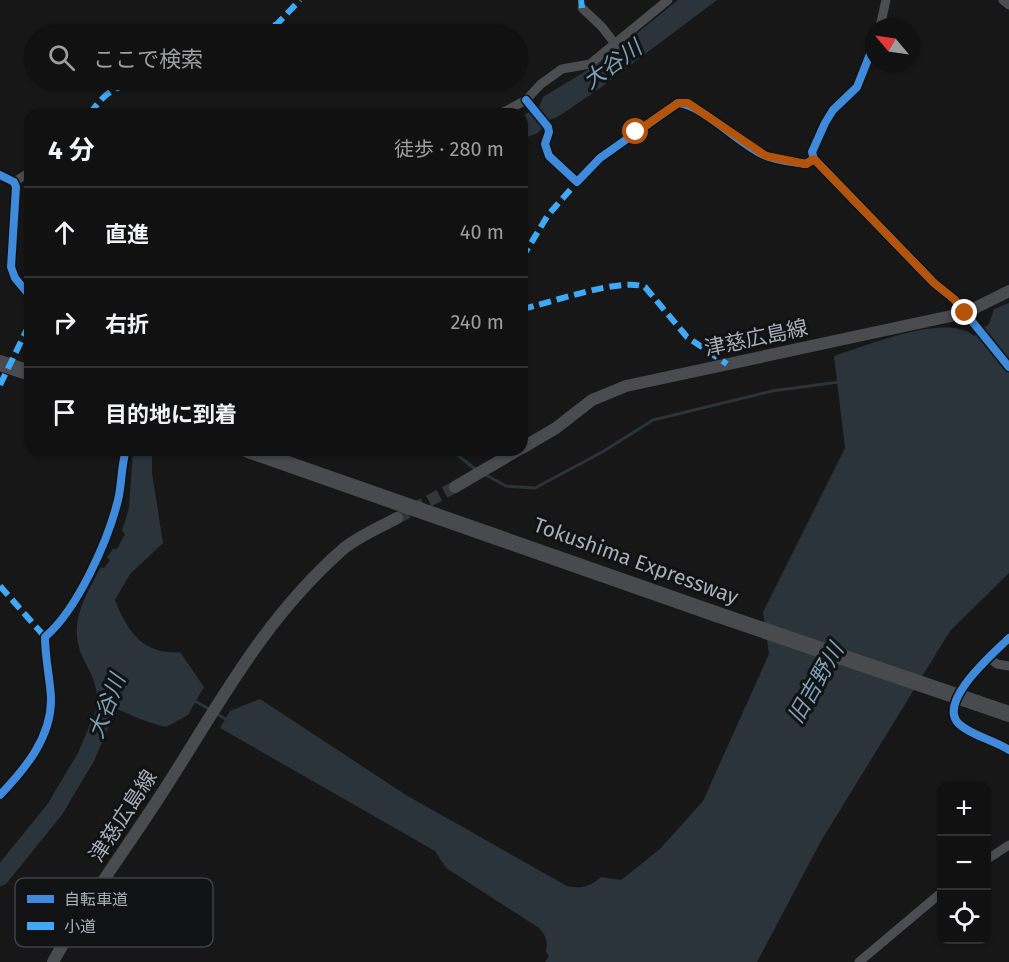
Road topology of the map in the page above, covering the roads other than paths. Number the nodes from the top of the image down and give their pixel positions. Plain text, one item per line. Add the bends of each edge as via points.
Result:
1 (668, 0) edge
2 (886, 0) edge
3 (1004, 0) edge
4 (1009, 5) edge
5 (582, 8) dead end
6 (882, 18) edge
7 (616, 45) junction
8 (865, 67) edge
9 (529, 104) junction
10 (517, 108) edge
11 (814, 159) junction
12 (0, 175) edge
13 (24, 176) edge
14 (14, 182) junction
15 (24, 289) edge
16 (1009, 290) edge
17 (965, 313) junction
18 (0, 363) edge
19 (1009, 367) edge
20 (24, 371) edge
21 (528, 444) edge
22 (125, 456) edge
23 (265, 456) edge
24 (508, 456) edge
25 (455, 487) tunnel mouth
26 (396, 518) tunnel mouth
27 (1009, 638) edge
28 (989, 658) junction
29 (1009, 666) edge
30 (1004, 712) edge
31 (1009, 750) edge
32 (0, 795) edge
33 (1009, 845) edge
34 (991, 857) edge
35 (107, 878) edge
36 (937, 896) edge
37 (63, 947) edge
38 (53, 962) edge
39 (859, 962) edge

1 - 7 street
2 - 6 street
3 - 4 street
5 - 7 street
7 - 9 street via 590,64 562,69 541,84
8 - 11 street via 857,87 825,123 813,152
9 - 10 street
9 - 11 street via 548,128 545,144 549,156 577,182 600,158 678,103 688,103 766,156 806,164
11 - 17 street
12 - 14 street
13 - 14 street
14 - 15 street via 10,267
16 - 17 main road, 津慈広島線
17 - 19 street
17 - 21 main road, 津慈広島線 via 626,386 592,400
18 - 20 highway
22 - 32 street via 108,536 60,624 45,637 51,700 47,724 32,758
23 - 30 highway, Tokushima Expressway, bridge
24 - 25 main road
26 - 35 main road, 津慈広島線 via 343,549 292,600 226,688
27 - 28 street
28 - 29 street
28 - 31 street via 962,689 953,708 955,719
33 - 34 street
36 - 39 street
37 - 38 main road, 津慈広島線

